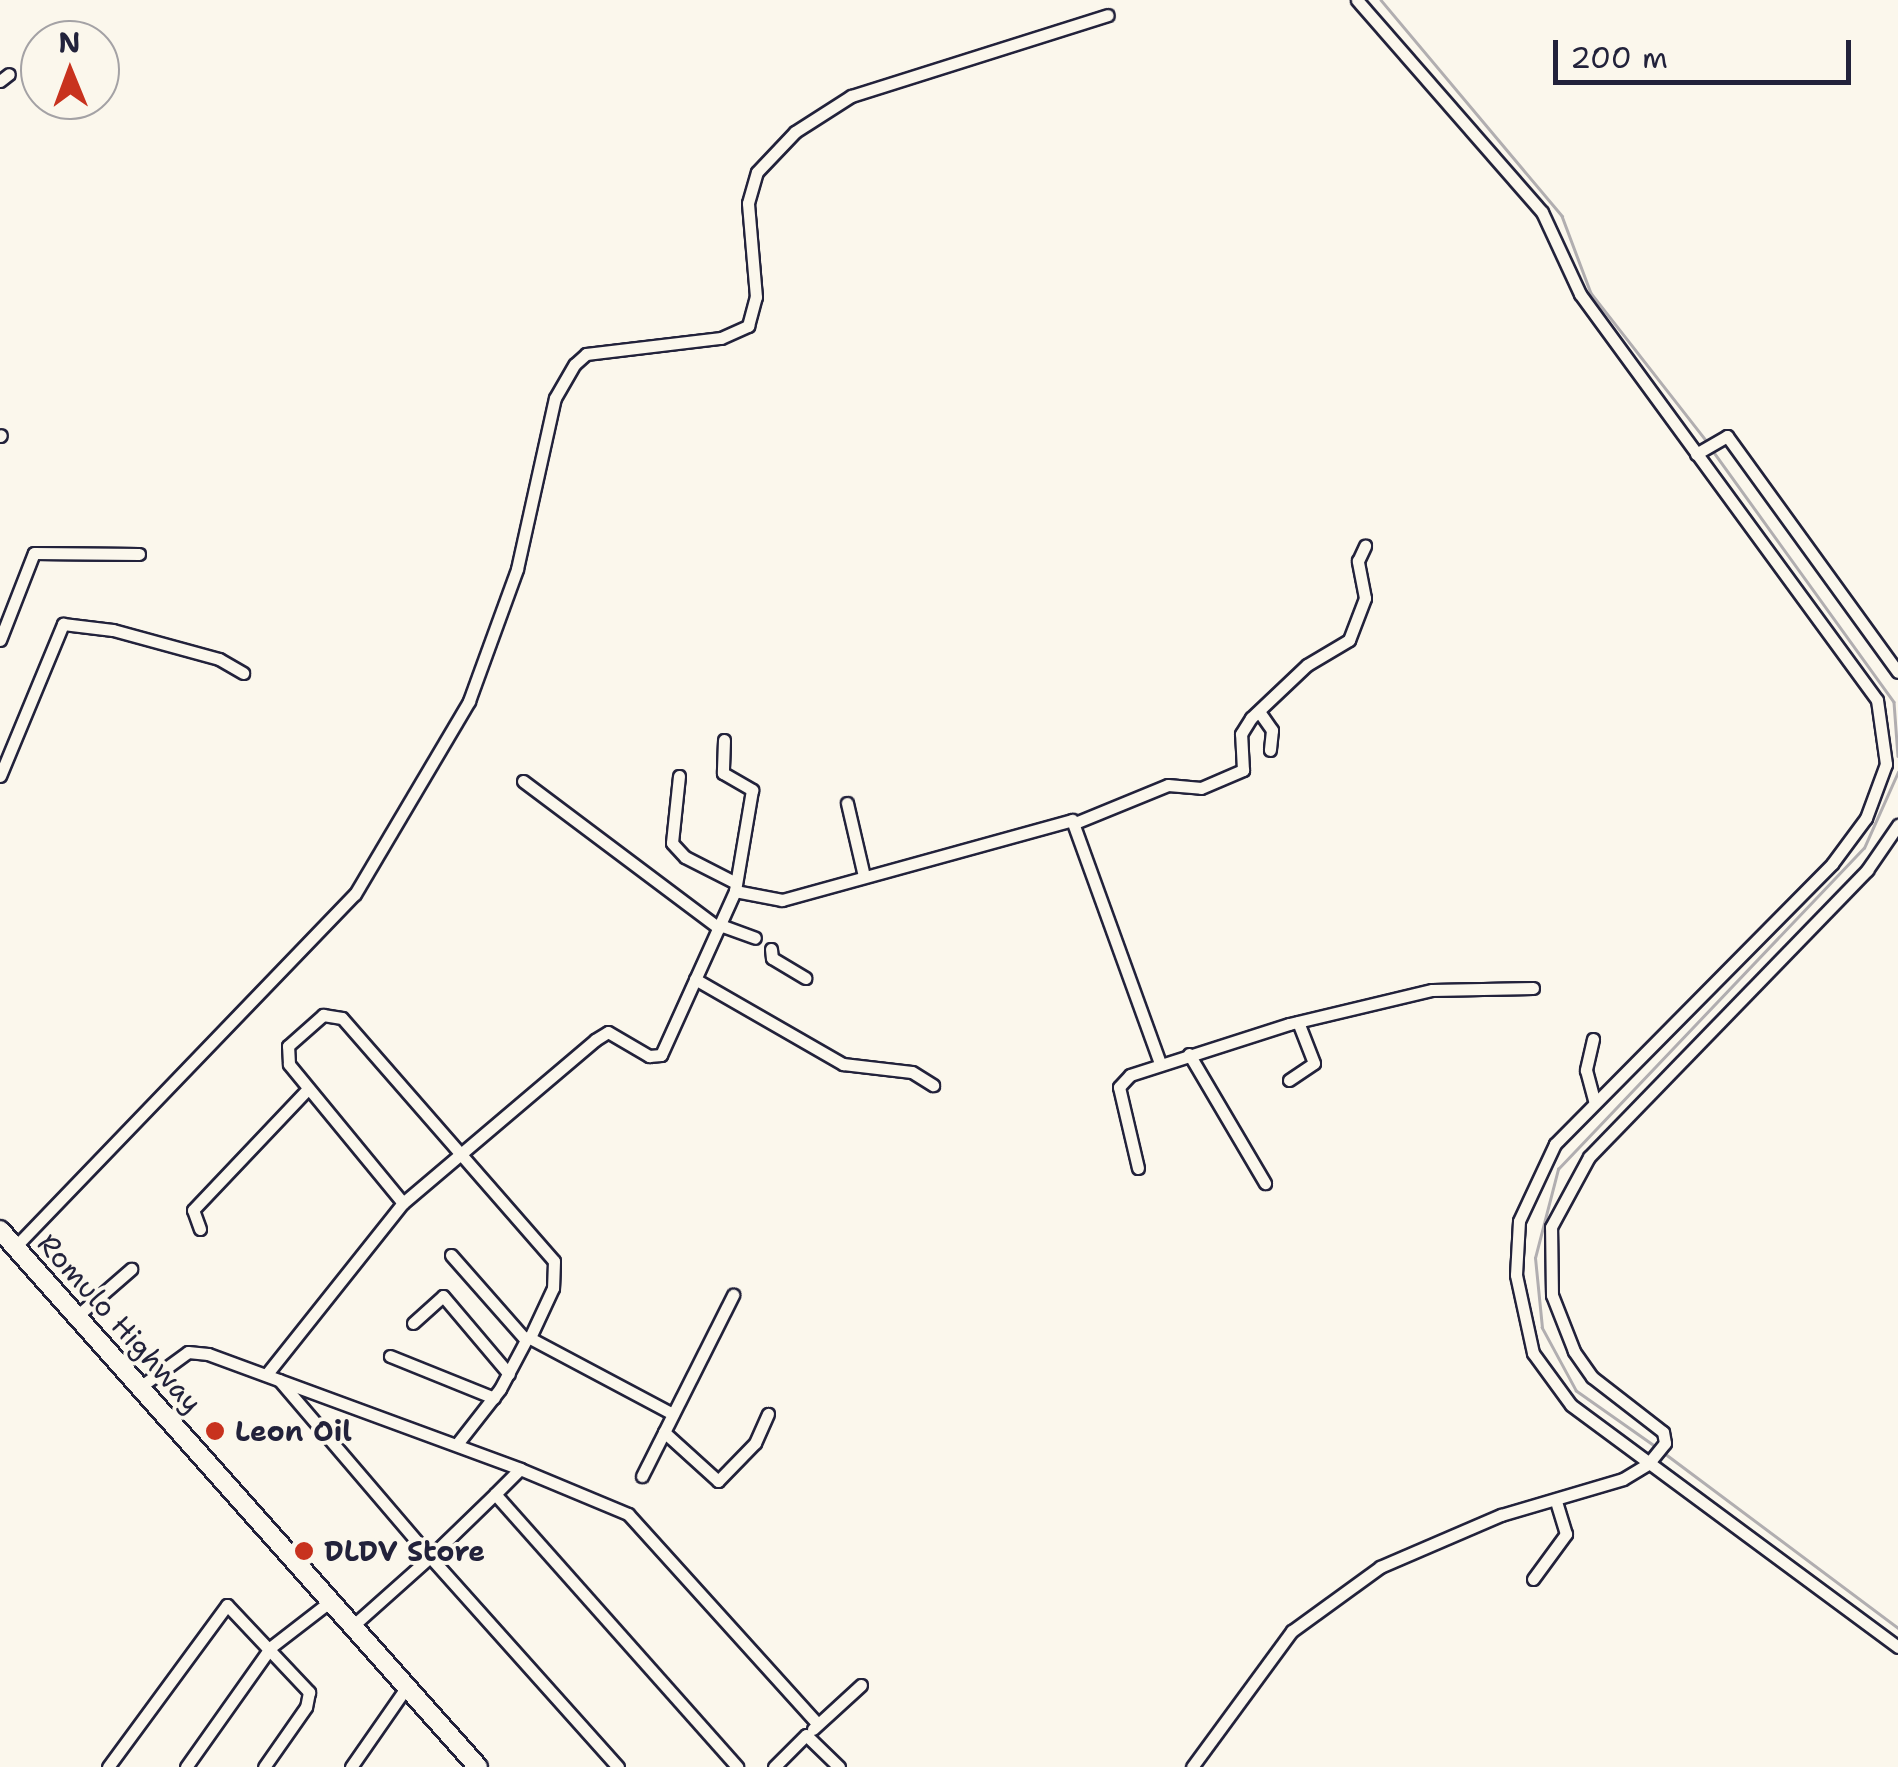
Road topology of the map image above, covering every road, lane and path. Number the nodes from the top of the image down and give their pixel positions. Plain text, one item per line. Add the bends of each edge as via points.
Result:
1 (1358, 0) edge
2 (1108, 15) dead end
3 (1699, 451) junction
4 (1364, 546) dead end
5 (139, 554) dead end
6 (0, 640) edge
7 (1898, 672) edge
8 (243, 673) dead end
9 (1260, 712) junction
10 (724, 740) dead end
11 (1270, 750) dead end
12 (0, 776) edge
13 (679, 776) dead end
14 (523, 782) dead end
15 (847, 803) dead end
16 (1075, 824) junction
17 (1898, 825) edge
18 (864, 876) junction
19 (736, 887) junction
20 (719, 926) junction
21 (756, 938) dead end
22 (771, 949) dead end
23 (805, 978) dead end
24 (696, 980) junction
25 (1532, 988) dead end
26 (1298, 1022) junction
27 (1593, 1039) dead end
28 (1190, 1054) junction
29 (1160, 1063) junction
30 (1289, 1080) dead end
31 (932, 1085) dead end
32 (307, 1090) junction
33 (1595, 1102) junction
34 (460, 1154) junction
35 (1138, 1168) dead end
36 (1265, 1183) dead end
37 (404, 1203) junction
38 (200, 1229) dead end
39 (0, 1230) edge
40 (14, 1247) junction
41 (451, 1254) dead end
42 (131, 1269) dead end
43 (733, 1295) dead end
44 (76, 1316) junction
45 (412, 1323) dead end
46 (529, 1336) junction
47 (390, 1356) dead end
48 (510, 1374) junction
49 (272, 1378) junction
50 (140, 1387) junction
51 (494, 1398) junction
52 (673, 1414) junction
53 (768, 1414) dead end
54 (664, 1432) junction
55 (456, 1444) junction
56 (1651, 1461) junction
57 (520, 1469) junction
58 (642, 1476) dead end
59 (495, 1494) junction
60 (1556, 1501) junction
61 (430, 1557) junction
62 (1533, 1579) dead end
63 (333, 1599) junction
64 (356, 1622) junction
65 (271, 1647) junction
66 (1898, 1647) edge
67 (408, 1685) junction
68 (861, 1685) dead end
69 (818, 1724) junction
70 (806, 1735) junction
71 (108, 1767) edge
72 (186, 1767) edge
73 (264, 1767) edge
74 (351, 1767) edge
75 (478, 1767) edge
76 (618, 1767) edge
77 (737, 1767) edge
78 (774, 1767) edge
79 (838, 1767) edge
80 (1192, 1767) edge

1 - 3 street via 1542,212 1580,294
2 - 40 street via 851,96 795,132 757,172 748,203 756,297 748,326 721,338 586,354 575,364 555,398 517,569 469,701 356,894
3 - 7 street via 1727,436
3 - 33 street via 1869,685 1882,716 1883,780 1866,818 1832,864
4 - 9 street via 1358,562 1365,598 1349,640 1307,666
5 - 6 street via 34,553
8 - 12 street via 219,659 64,624
9 - 11 street via 1272,730
9 - 16 street via 1244,726 1244,770 1229,780 1200,788 1168,785
10 - 19 street via 723,773 752,790
13 - 19 street via 672,842
14 - 20 street
15 - 18 street
16 - 18 street via 1067,819
16 - 29 street
17 - 56 street via 1866,870 1588,1157 1551,1227 1552,1295 1574,1351 1592,1377 1663,1432 1665,1443
18 - 19 street via 782,900
19 - 20 street
20 - 21 street
20 - 24 street
22 - 23 street via 772,958
24 - 31 street via 843,1064 912,1072
24 - 34 street via 660,1056 603,1033
25 - 26 street via 1432,990
26 - 28 street
26 - 30 street via 1314,1063
27 - 33 street via 1586,1070
28 - 29 street
28 - 36 street
29 - 35 street via 1130,1074 1119,1087
32 - 34 street via 290,1064 288,1046 316,1019 336,1014
32 - 37 street
32 - 38 street via 194,1210
33 - 56 street via 1555,1144 1528,1192 1515,1248 1520,1312 1549,1382
34 - 37 street
34 - 46 street via 554,1261 553,1288
37 - 49 street
39 - 40 highway, Romulo Highway
40 - 44 highway, Romulo Highway
41 - 46 street
42 - 44 street
43 - 52 street
44 - 50 highway, Romulo Highway
45 - 48 street via 443,1296
46 - 48 street
46 - 52 street
47 - 51 street
48 - 51 street
49 - 50 street via 188,1352
49 - 55 street
49 - 61 street
50 - 63 highway, Romulo Highway
51 - 55 street
52 - 54 street
53 - 54 street via 756,1443 718,1481
54 - 58 street
55 - 57 street
56 - 60 street
56 - 66 street
57 - 59 street
57 - 69 street via 628,1514
59 - 61 street
59 - 77 street
60 - 62 street via 1566,1534
60 - 80 street via 1425,1545 1341,1596 1292,1632
61 - 64 street
61 - 76 street
63 - 64 highway, Romulo Highway
63 - 65 street
64 - 67 highway, Romulo Highway
65 - 71 street via 230,1606 223,1607
65 - 72 street
65 - 73 street via 310,1696
67 - 74 street
67 - 75 highway, Romulo Highway
68 - 69 street
69 - 70 street
70 - 78 street
70 - 79 street

